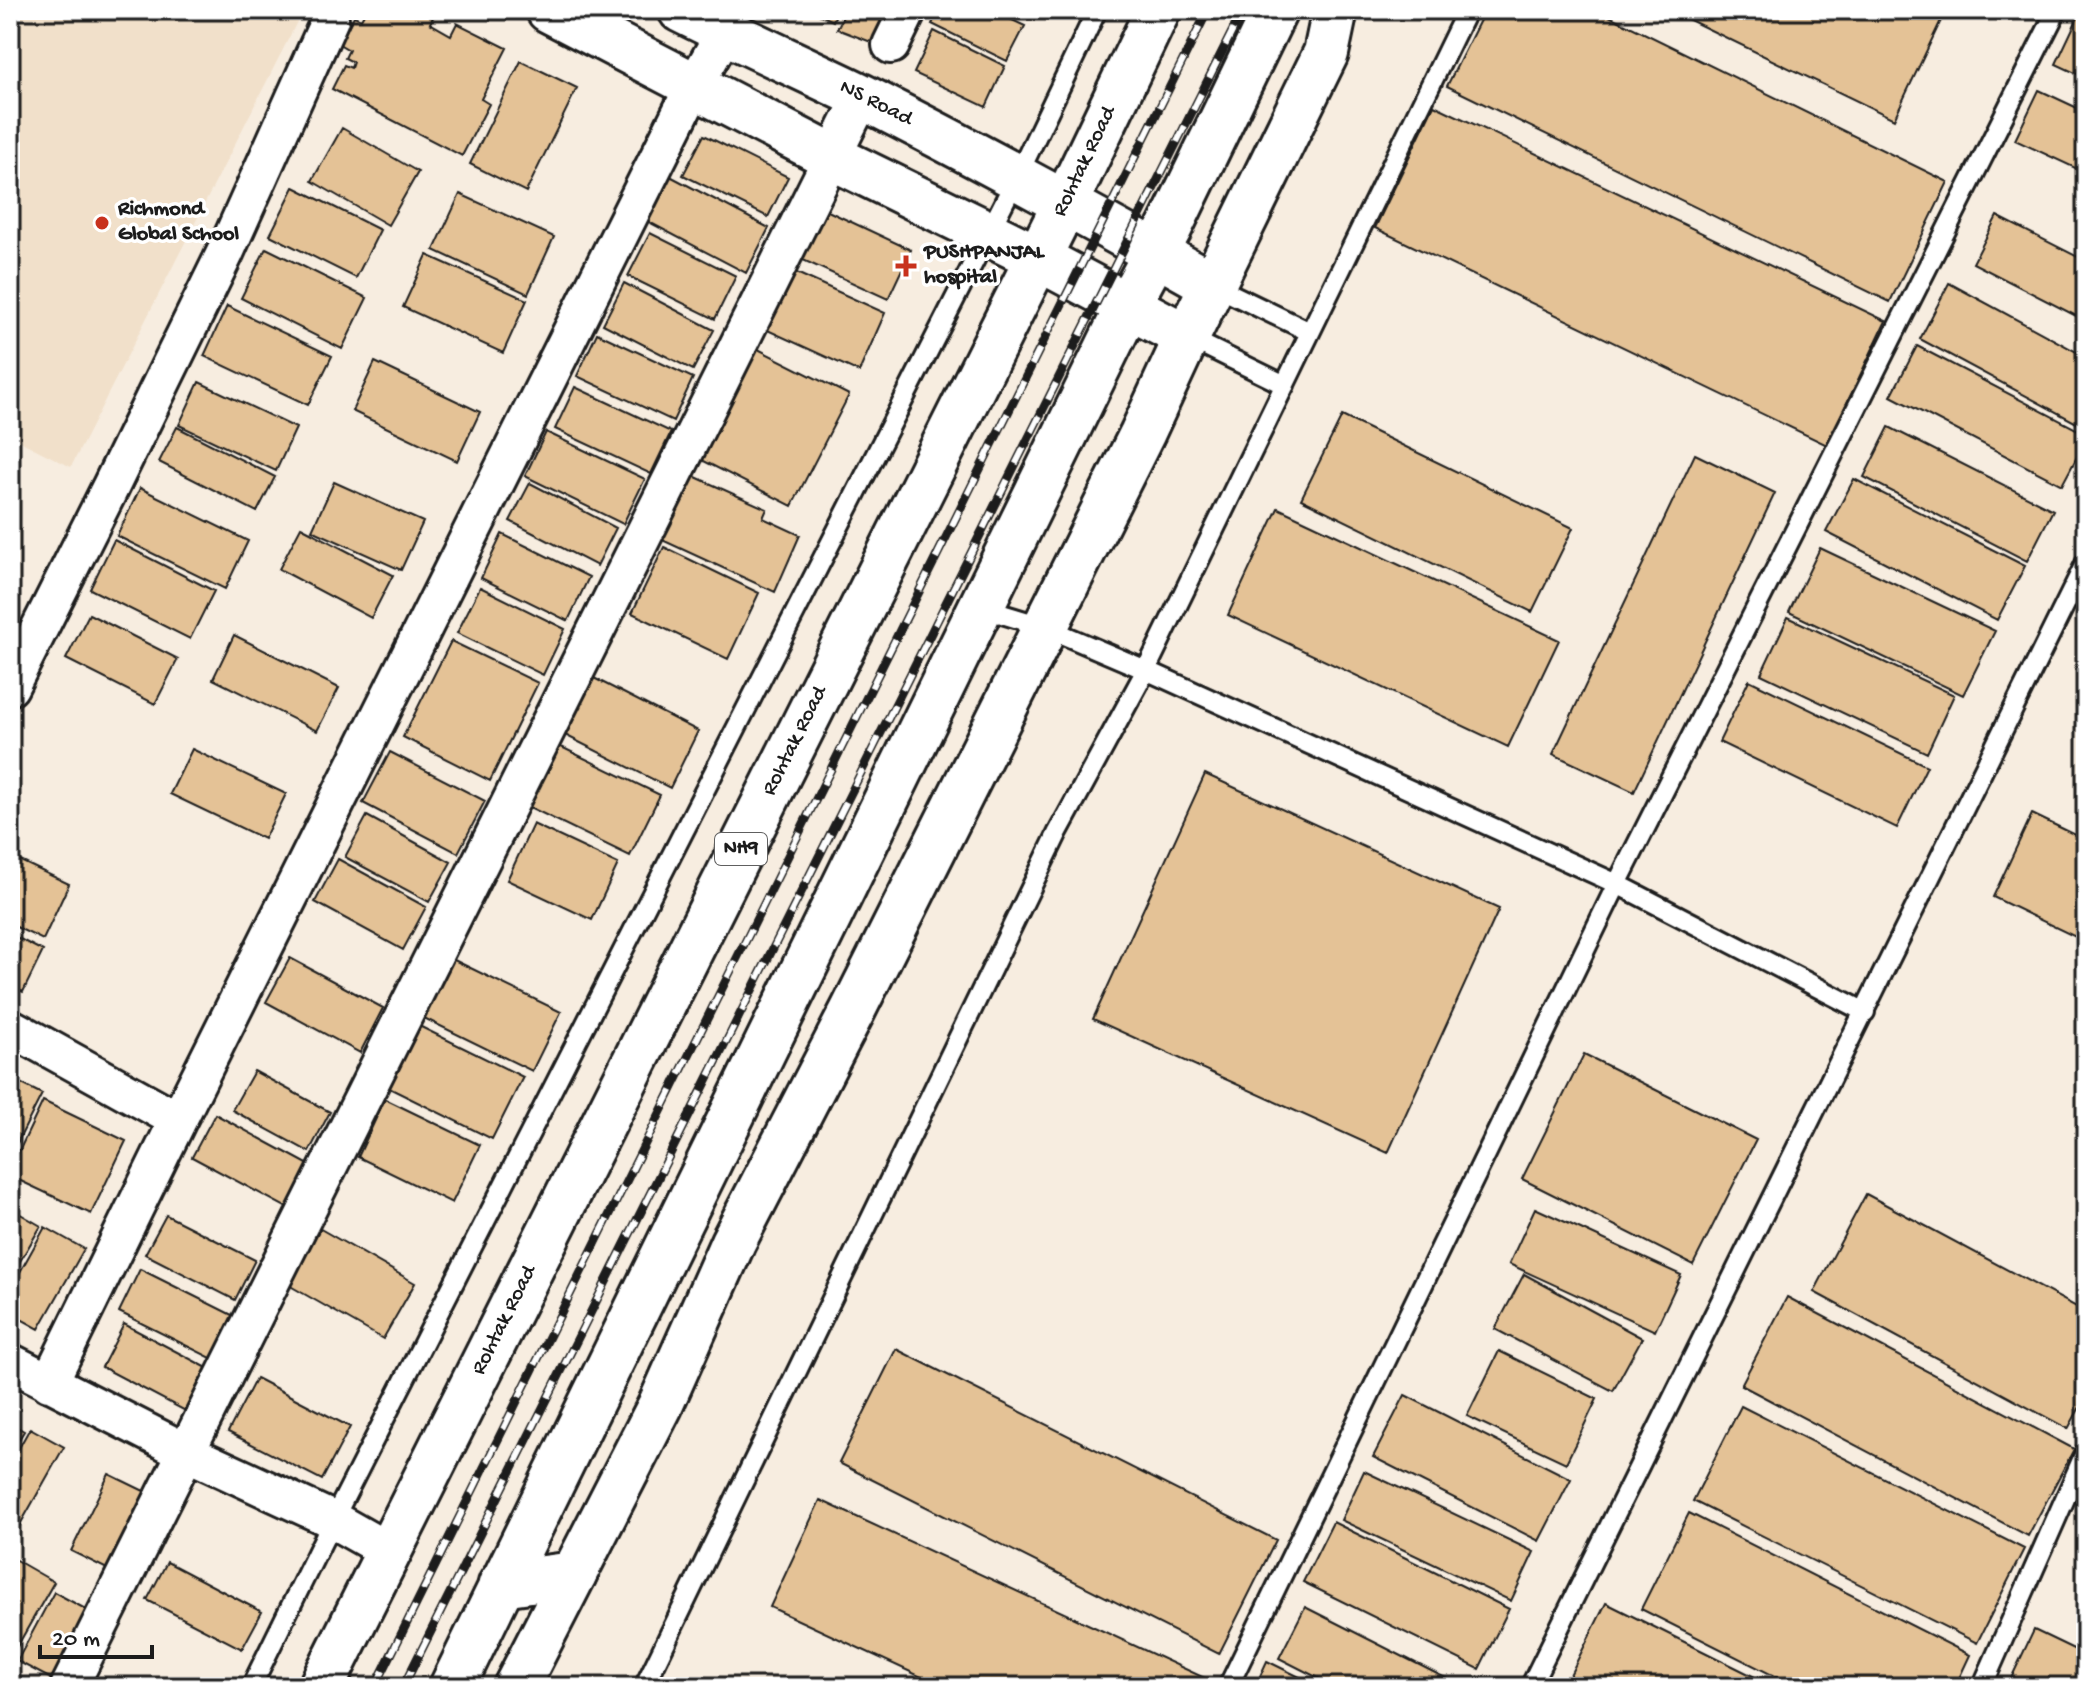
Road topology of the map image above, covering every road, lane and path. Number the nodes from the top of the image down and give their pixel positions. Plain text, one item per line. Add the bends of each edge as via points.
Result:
1 (549, 10) edge
2 (681, 10) edge
3 (908, 10) edge
4 (1097, 10) edge
5 (1158, 10) edge
6 (1275, 10) edge
7 (1335, 10) edge
8 (1467, 10) edge
9 (2057, 10) edge
10 (330, 19) dead end
11 (725, 32) junction
12 (891, 45) dead end
13 (694, 86) junction
14 (862, 97) junction
15 (832, 157) junction
16 (1017, 177) junction
17 (1066, 202) junction
18 (988, 233) junction
19 (1156, 253) junction
20 (1038, 258) junction
21 (1213, 285) junction
22 (1128, 307) junction
23 (1310, 332) junction
24 (1187, 337) junction
25 (1285, 385) junction
26 (2086, 562) edge
27 (982, 608) junction
28 (1045, 627) junction
29 (1146, 670) junction
30 (10, 687) edge
31 (1617, 884) junction
32 (1865, 1012) junction
33 (10, 1027) edge
34 (178, 1120) junction
35 (10, 1362) edge
36 (49, 1383) junction
37 (2086, 1451) edge
38 (186, 1452) junction
39 (333, 1520) junction
40 (388, 1551) junction
41 (574, 1574) junction
42 (501, 1584) junction
43 (69, 1687) edge
44 (251, 1687) edge
45 (321, 1687) edge
46 (452, 1687) edge
47 (516, 1687) edge
48 (644, 1687) edge
49 (1228, 1687) edge
50 (1530, 1687) edge
51 (1982, 1687) edge

1 - 13 main road
2 - 11 main road, NS Road
3 - 12 street
4 - 16 lane
5 - 17 main road, Rohtak Road / NH9
6 - 19 main road
7 - 21 main road via 1326,53
8 - 23 lane
9 - 31 lane
10 - 30 street via 226,251
11 - 13 street
11 - 14 main road, NS Road
13 - 15 main road
13 - 34 street
14 - 15 street
14 - 16 main road, NS Road
15 - 18 main road
15 - 38 street
16 - 17 main road, NS Road
16 - 18 lane
17 - 19 main road, NS Road
17 - 20 main road, Rohtak Road / NH9
18 - 20 main road
18 - 39 lane
19 - 21 main road, NS Road
19 - 22 main road
20 - 22 main road
20 - 40 main road, Rohtak Road / NH9
21 - 23 lane
21 - 24 main road
22 - 24 main road
22 - 27 main road
23 - 25 lane
24 - 25 lane
24 - 28 main road
25 - 29 lane
26 - 32 lane
27 - 28 lane
27 - 42 main road
28 - 29 lane
28 - 41 main road via 733,1242 660,1406
29 - 31 lane
29 - 48 lane via 1058,832
31 - 32 lane
31 - 49 lane
32 - 50 lane
33 - 34 street
34 - 36 street
35 - 36 street
36 - 38 street
37 - 51 lane
38 - 39 street
38 - 43 street
39 - 40 street
39 - 44 lane
40 - 45 main road, Rohtak Road / NH9
41 - 42 main road
41 - 47 main road
42 - 46 main road

